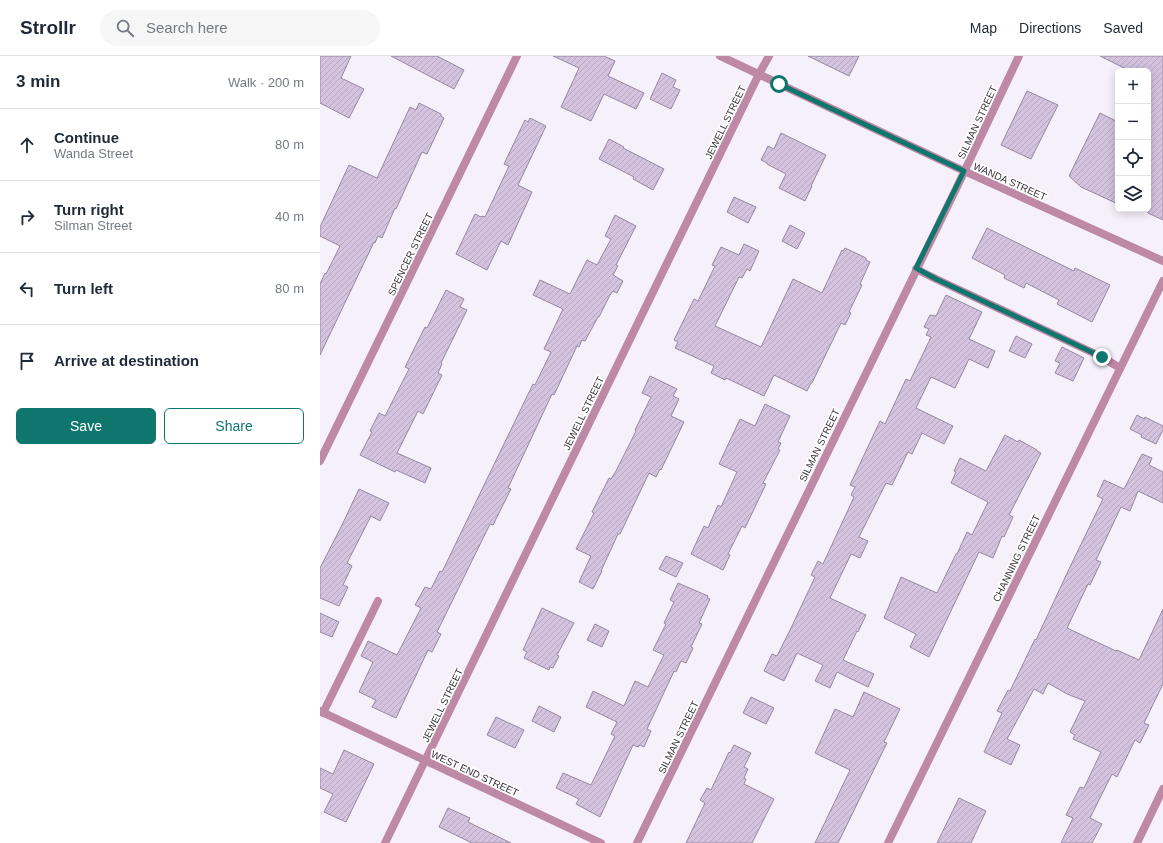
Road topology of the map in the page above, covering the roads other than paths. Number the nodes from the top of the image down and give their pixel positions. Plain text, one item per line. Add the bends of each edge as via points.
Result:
1 (517, 56) edge
2 (720, 56) edge
3 (769, 56) edge
4 (1019, 56) edge
5 (759, 74) junction
6 (964, 171) junction
7 (1163, 261) edge
8 (916, 268) junction
9 (1163, 281) edge
10 (1120, 368) junction
11 (320, 461) edge
12 (378, 601) dead end
13 (321, 712) edge
14 (425, 761) junction
15 (1163, 789) edge
16 (385, 843) edge
17 (601, 843) edge
18 (637, 843) edge
19 (888, 843) edge
20 (1136, 843) edge

1 - 11 street, SPENCER STREET
2 - 5 street, WANDA STREET
3 - 5 street, JEWELL STREET
4 - 6 street, SILMAN STREET
5 - 6 street, WANDA STREET
5 - 14 street, JEWELL STREET
6 - 7 street, WANDA STREET
6 - 8 street, SILMAN STREET
8 - 10 street
8 - 18 street, SILMAN STREET
9 - 10 street, CHANNING STREET
10 - 19 street, CHANNING STREET
12 - 13 street
13 - 14 street, WEST END STREET
14 - 16 street, JEWELL STREET
14 - 17 street, WEST END STREET
15 - 20 street

